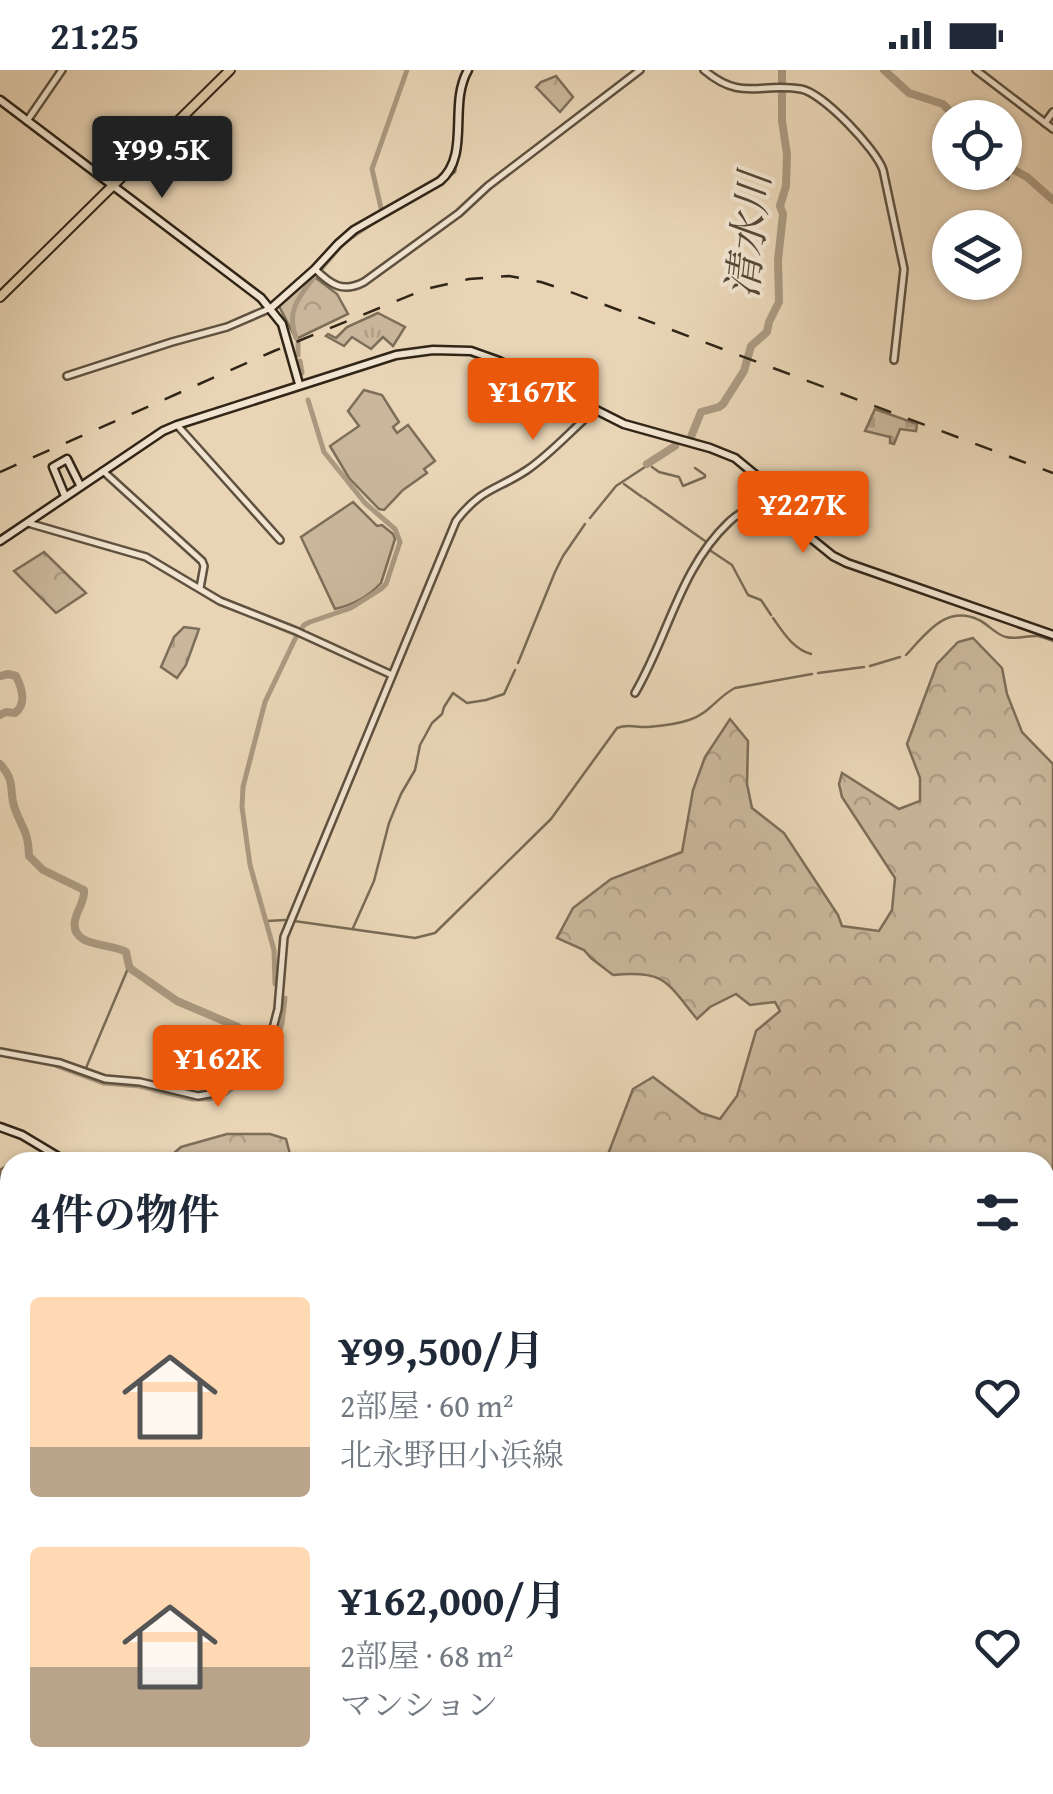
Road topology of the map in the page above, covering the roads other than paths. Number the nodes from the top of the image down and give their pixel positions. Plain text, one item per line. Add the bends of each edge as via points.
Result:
1 (62, 70) edge
2 (230, 70) edge
3 (468, 70) edge
4 (640, 70) edge
5 (704, 70) edge
6 (976, 70) edge
7 (0, 100) edge
8 (1053, 112) edge
9 (27, 121) junction
10 (1045, 122) junction
11 (1053, 129) edge
12 (112, 187) junction
13 (316, 269) junction
14 (0, 297) edge
15 (271, 308) junction
16 (894, 360) dead end
17 (68, 376) dead end
18 (299, 384) junction
19 (592, 409) junction
20 (177, 424) junction
21 (102, 471) junction
22 (80, 485) junction
23 (775, 494) junction
24 (65, 496) junction
25 (26, 523) junction
26 (0, 540) edge
27 (280, 540) dead end
28 (200, 588) junction
29 (1053, 635) edge
30 (392, 675) junction
31 (635, 692) dead end
32 (0, 1052) edge
33 (0, 1128) edge
34 (50, 1152) edge

1 - 9 street
2 - 12 highway
3 - 13 main road via 450,173 354,230
4 - 13 street via 364,282 342,288
5 - 16 street via 733,88 802,90 818,97 870,147 880,163 904,269
6 - 10 street
7 - 9 main road
8 - 10 street
9 - 12 main road
10 - 11 street
12 - 14 highway
12 - 15 main road
13 - 15 main road
15 - 17 street
15 - 18 main road
18 - 19 main road via 396,355 455,350 499,361
18 - 20 main road
19 - 23 main road via 727,454
19 - 30 street via 528,470 476,498 456,520
20 - 21 main road
20 - 27 street
21 - 22 main road
21 - 28 street via 202,560
22 - 24 main road
22 - 24 main road via 67,459 53,467
23 - 29 main road via 812,540 848,564
23 - 31 street via 732,519 698,561
24 - 25 main road
25 - 26 main road
25 - 28 street via 146,557
28 - 30 street
30 - 32 street via 284,937 274,1027 248,1070 220,1091 198,1096
33 - 34 main road

